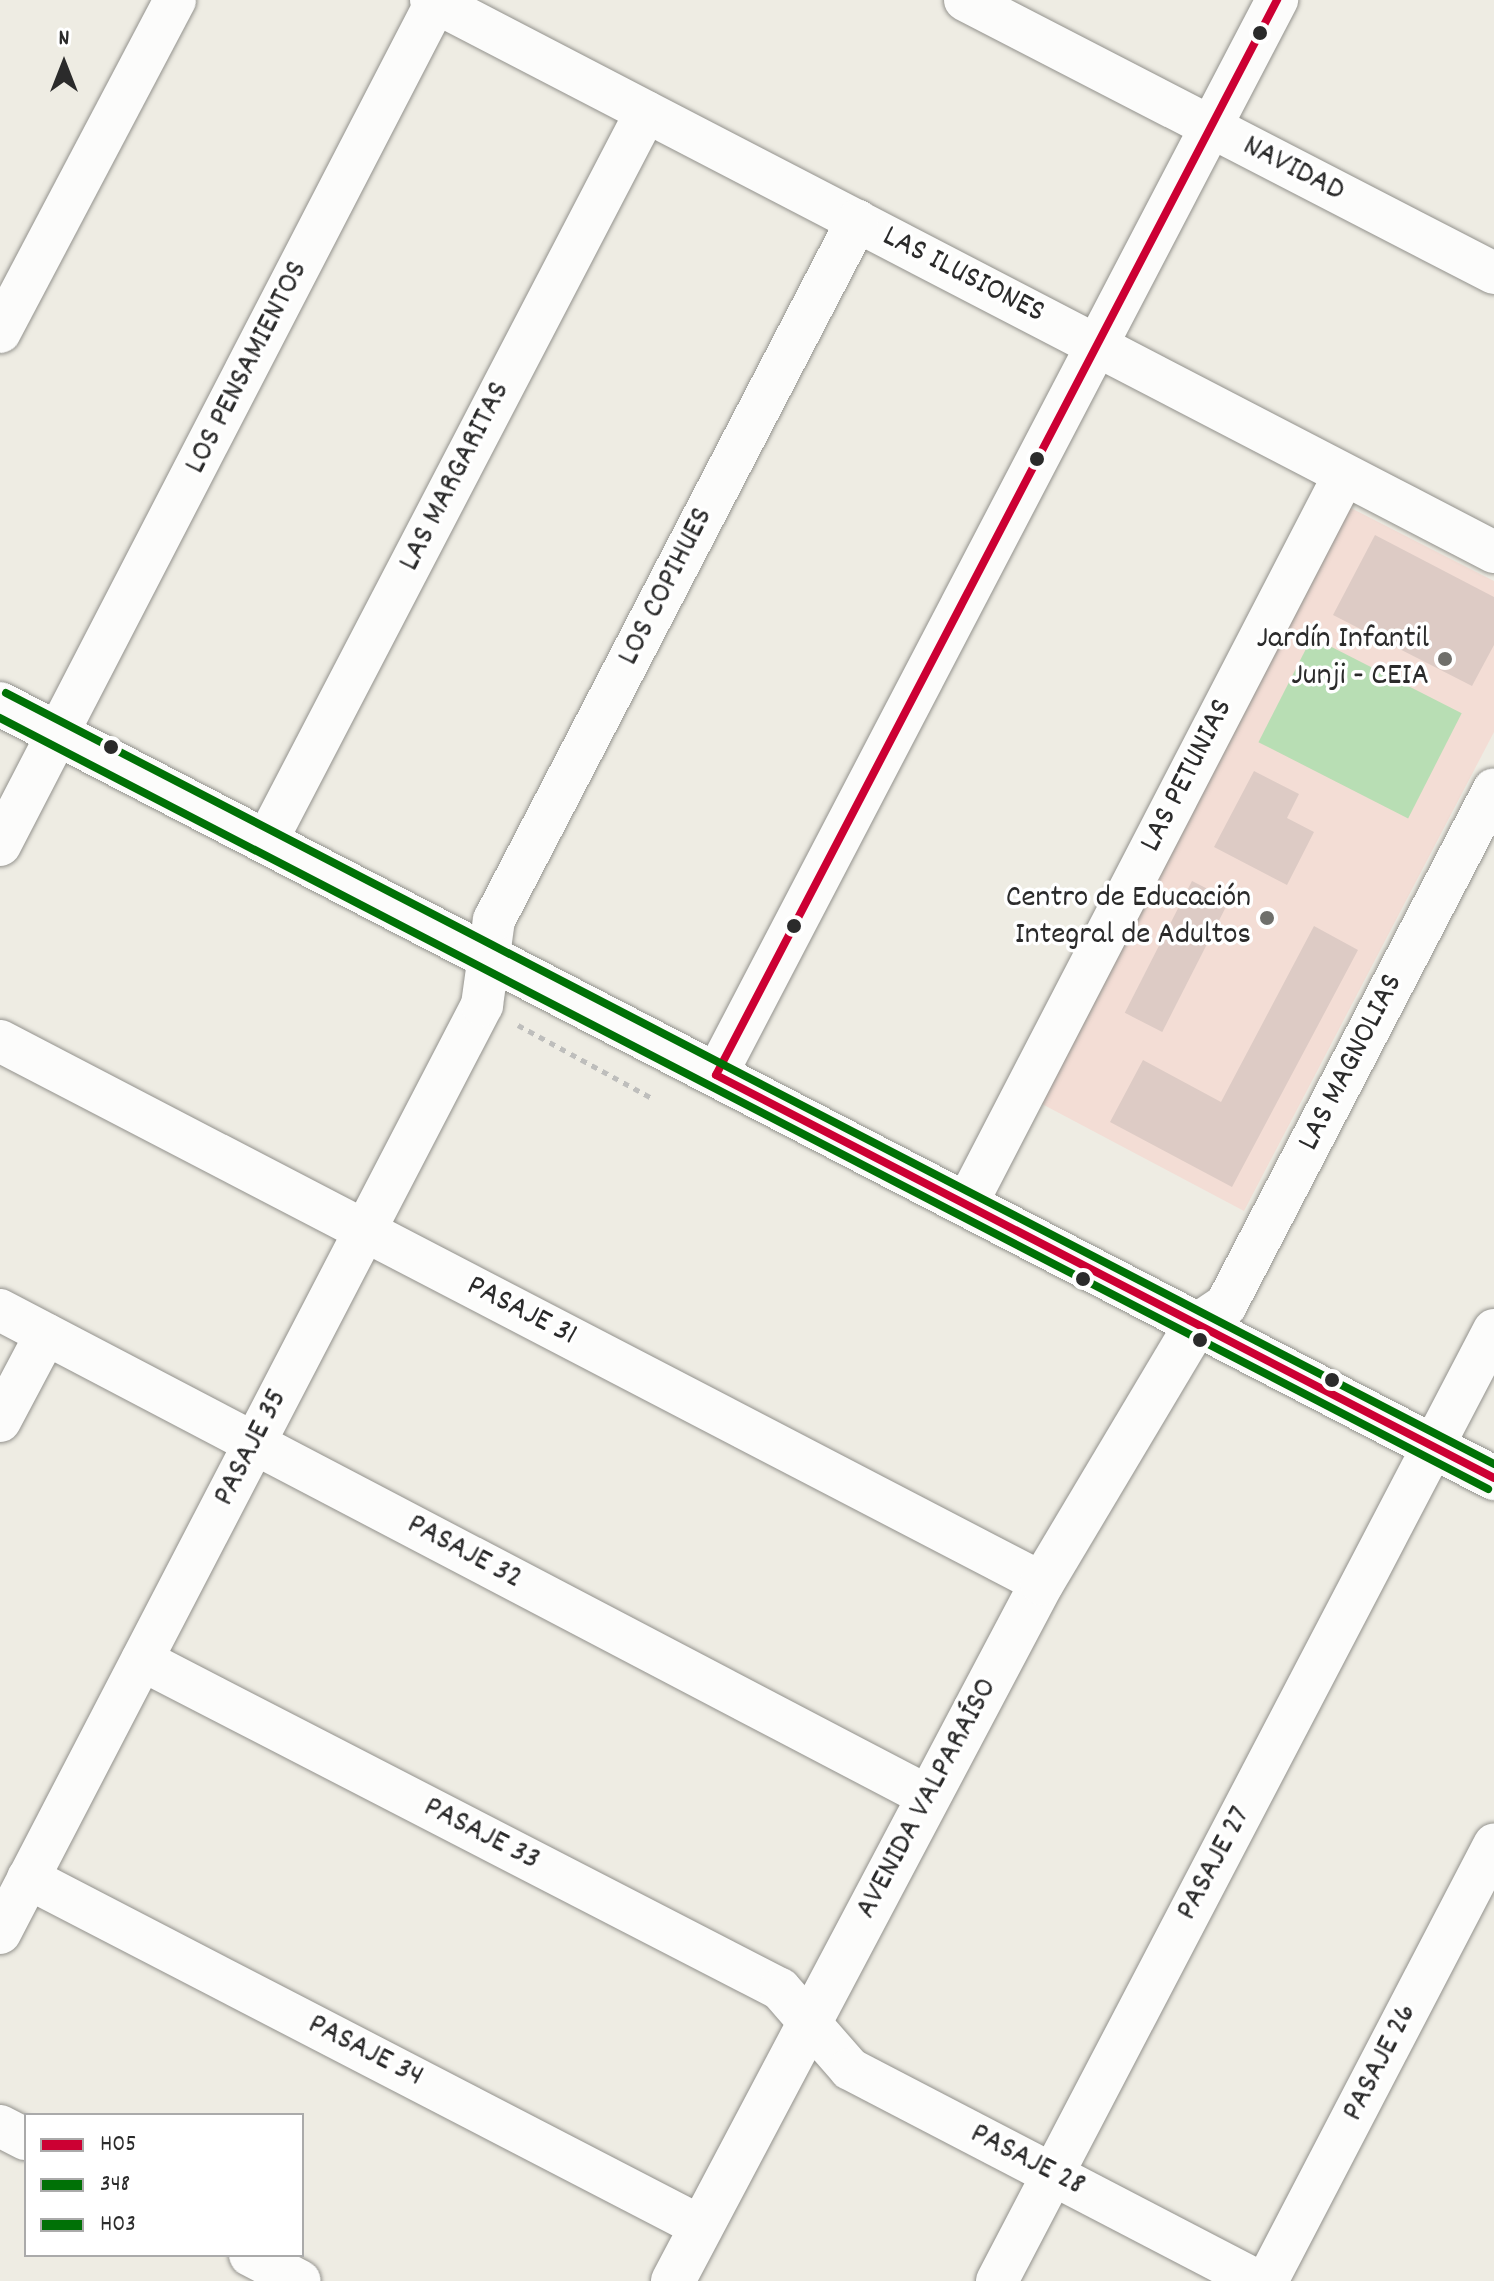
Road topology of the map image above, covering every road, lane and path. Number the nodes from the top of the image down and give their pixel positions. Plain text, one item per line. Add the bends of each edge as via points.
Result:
1 (175, 0) edge
2 (965, 0) edge
3 (1277, 0) edge
4 (434, 1) edge
5 (646, 112) junction
6 (1207, 126) junction
7 (857, 221) junction
8 (1494, 273) edge
9 (0, 332) edge
10 (1094, 344) junction
11 (1344, 475) junction
12 (1494, 552) edge
13 (0, 704) edge
14 (60, 735) junction
15 (1494, 789) edge
16 (266, 842) junction
17 (0, 845) edge
18 (489, 958) junction
19 (0, 1041) edge
20 (716, 1075) junction
21 (966, 1205) junction
22 (365, 1231) junction
23 (0, 1310) edge
24 (1196, 1325) junction
25 (1494, 1330) edge
26 (46, 1334) junction
27 (0, 1421) edge
28 (255, 1443) junction
29 (1434, 1447) junction
30 (1494, 1478) edge
31 (1042, 1583) junction
32 (142, 1660) junction
33 (929, 1797) junction
34 (1494, 1845) edge
35 (28, 1878) junction
36 (0, 1933) edge
37 (809, 2024) junction
38 (0, 2126) edge
39 (24, 2138) edge
40 (1053, 2174) junction
41 (702, 2227) junction
42 (254, 2257) edge
43 (300, 2281) edge
44 (673, 2281) edge
45 (997, 2281) edge
46 (1257, 2281) edge
47 (1267, 2281) edge

1 - 9 street
2 - 6 street, NAVIDAD
3 - 6 street
4 - 5 street, LAS ILUSIONES
4 - 14 street, LOS PENSAMIENTOS
5 - 7 street, LAS ILUSIONES
5 - 16 street, LAS MARGARITAS
6 - 8 street, NAVIDAD
6 - 10 street
7 - 10 street, LAS ILUSIONES
7 - 18 street, LOS COPIHUES via 494,920
10 - 11 street, LAS ILUSIONES
10 - 20 street
11 - 12 street, LAS ILUSIONES
11 - 21 street, LAS PETUNIAS
13 - 14 main road
14 - 16 main road
14 - 17 street, LOS PENSAMIENTOS
15 - 24 street, LAS MAGNOLIAS via 1226,1305
16 - 18 main road
18 - 20 main road
18 - 22 street, PASAJE 35 via 482,1005
19 - 22 street, PASAJE 31
20 - 21 main road
21 - 24 main road
22 - 28 street, PASAJE 35
22 - 31 street, PASAJE 31
23 - 26 street, PASAJE 32
24 - 29 main road
24 - 31 main road, AVENIDA VALPARAÍSO
25 - 29 street, PASAJE 27
26 - 27 street
26 - 28 street, PASAJE 32
28 - 32 street, PASAJE 35
28 - 33 street, PASAJE 32
29 - 30 main road
29 - 40 street, PASAJE 27
31 - 33 main road, AVENIDA VALPARAÍSO
32 - 35 street, PASAJE 35
32 - 37 street, PASAJE 33 via 780,1989
33 - 37 main road, AVENIDA VALPARAÍSO
34 - 47 street, PASAJE 26
35 - 36 street, PASAJE 35
35 - 41 street, PASAJE 34
37 - 40 street, PASAJE 28 via 850,2069
37 - 41 main road, AVENIDA VALPARAÍSO
38 - 39 street
40 - 45 street, PASAJE 27
40 - 46 street, PASAJE 28
41 - 44 main road, AVENIDA VALPARAÍSO
42 - 43 street

